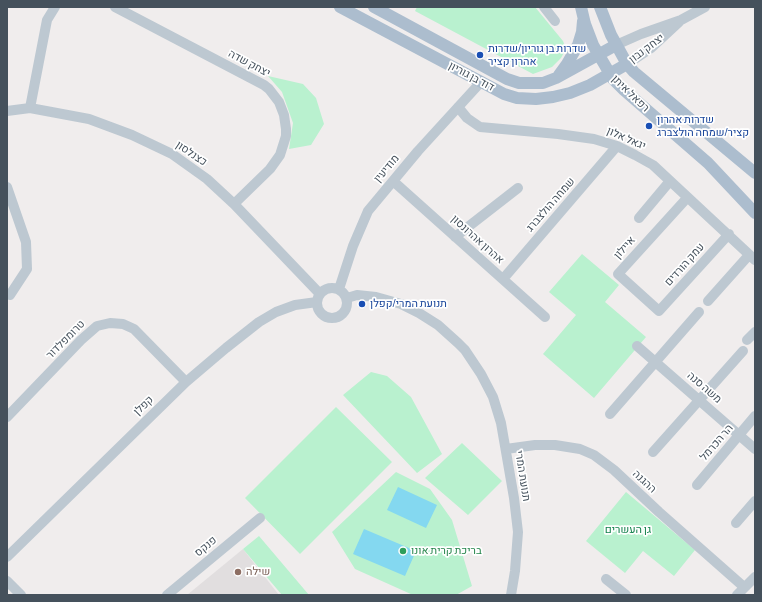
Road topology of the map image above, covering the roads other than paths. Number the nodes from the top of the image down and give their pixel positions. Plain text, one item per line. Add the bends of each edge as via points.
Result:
1 (54, 7) edge
2 (115, 7) edge
3 (340, 7) edge
4 (374, 7) edge
5 (544, 7) edge
6 (600, 7) edge
7 (705, 7) edge
8 (582, 10) edge
9 (681, 20) junction
10 (555, 21) dead end
11 (616, 45) junction
12 (598, 55) junction
13 (628, 64) junction
14 (610, 74) junction
15 (556, 78) junction
16 (481, 82) junction
17 (458, 107) junction
18 (30, 108) junction
19 (7, 111) edge
20 (617, 146) junction
21 (755, 173) edge
22 (393, 181) junction
23 (670, 181) junction
24 (7, 187) edge
25 (518, 188) dead end
26 (687, 198) junction
27 (234, 204) junction
28 (755, 214) edge
29 (639, 218) dead end
30 (729, 234) junction
31 (455, 237) junction
32 (752, 257) edge
33 (503, 279) junction
34 (339, 289) junction
35 (10, 296) dead end
36 (319, 298) junction
37 (347, 298) junction
38 (708, 301) dead end
39 (659, 311) joint
40 (699, 312) dead end
41 (545, 317) dead end
42 (755, 332) edge
43 (747, 340) dead end
44 (637, 346) dead end
45 (743, 351) dead end
46 (656, 362) junction
47 (186, 382) junction
48 (699, 400) junction
49 (610, 414) dead end
50 (755, 416) edge
51 (7, 417) edge
52 (739, 435) junction
53 (506, 449) junction
54 (755, 449) edge
55 (653, 452) dead end
56 (697, 485) dead end
57 (755, 502) edge
58 (260, 518) dead end
59 (736, 523) dead end
60 (7, 557) edge
61 (755, 577) edge
62 (606, 579) dead end
63 (7, 581) edge
64 (744, 587) junction
65 (21, 595) edge
66 (167, 595) edge
67 (511, 595) edge
68 (626, 595) edge
69 (737, 595) edge

1 - 18 street via 46,20
2 - 27 street, יצחק שדה via 264,85 279,102 286,129 280,155 270,169
3 - 16 main road, דוד בן גוריון
4 - 15 main road, דוד בן גוריון via 507,79 529,84 543,83
5 - 10 street
6 - 11 main road, רפאל איתן
7 - 9 street, יצחק נבון
8 - 12 main road, רפאל איתן via 588,34
8 - 15 main road via 582,32 578,45
9 - 11 street, יצחק נבון
9 - 13 street, יצחק נבון via 651,48
11 - 12 main road, דוד בן גוריון
11 - 13 main road, רפאל איתן
12 - 14 main road, רפאל איתן
12 - 15 main road, דוד בן גוריון
13 - 14 main road, יצחק נבון
13 - 21 main road, רפאל איתן via 637,75
14 - 16 main road, דוד בן גוריון via 570,93 536,99 504,94
14 - 28 main road, רפאל איתן via 624,90 708,163
16 - 17 street, מודיעין
17 - 20 street, יגאל אלון via 467,118 480,127 580,136
17 - 22 street, מודיעין
18 - 19 street, כצנלסון
18 - 27 street, כצנלסון via 89,119 132,135 172,154
20 - 23 street, יגאל אלון via 653,165
20 - 33 street, שמחה הולצברג
22 - 31 street, אהרון אהרונסון
22 - 34 street, מודיעין via 368,211
23 - 26 street, יגאל אלון
23 - 29 street
24 - 35 street via 26,242 28,269
25 - 31 street
26 - 30 street, יגאל אלון
26 - 39 street, איילון via 618,274
27 - 36 street, כצנלסון
30 - 32 street, יגאל אלון
30 - 39 street, עמק הורדים
31 - 33 street, אהרון אהרונסון
32 - 38 street
33 - 41 street, אהרון אהרונסון
34 - 36 street via 326,289
34 - 37 street
36 - 37 street via 319,310 332,318 345,312
36 - 47 street, קפלן via 265,318
37 - 53 street, תנועת המרי via 376,297 401,304 438,325 458,343 476,366 493,397
40 - 46 street
42 - 43 street
44 - 46 street, משה סנה
45 - 48 street
46 - 48 street, משה סנה
46 - 49 street
47 - 51 street, טרומפלדור via 134,330 123,324 110,323 97,326 81,340
47 - 60 street, קפלן
48 - 52 street, משה סנה
48 - 55 street
50 - 52 street, הר הכרמל
52 - 54 street, משה סנה
52 - 56 street, הר הכרמל
53 - 64 street, ההגנה via 555,445 580,449 594,455
53 - 67 street, תנועת המרי via 518,532
57 - 59 street
58 - 66 street, פנקס
61 - 64 street
62 - 68 street
63 - 65 street
64 - 69 street

